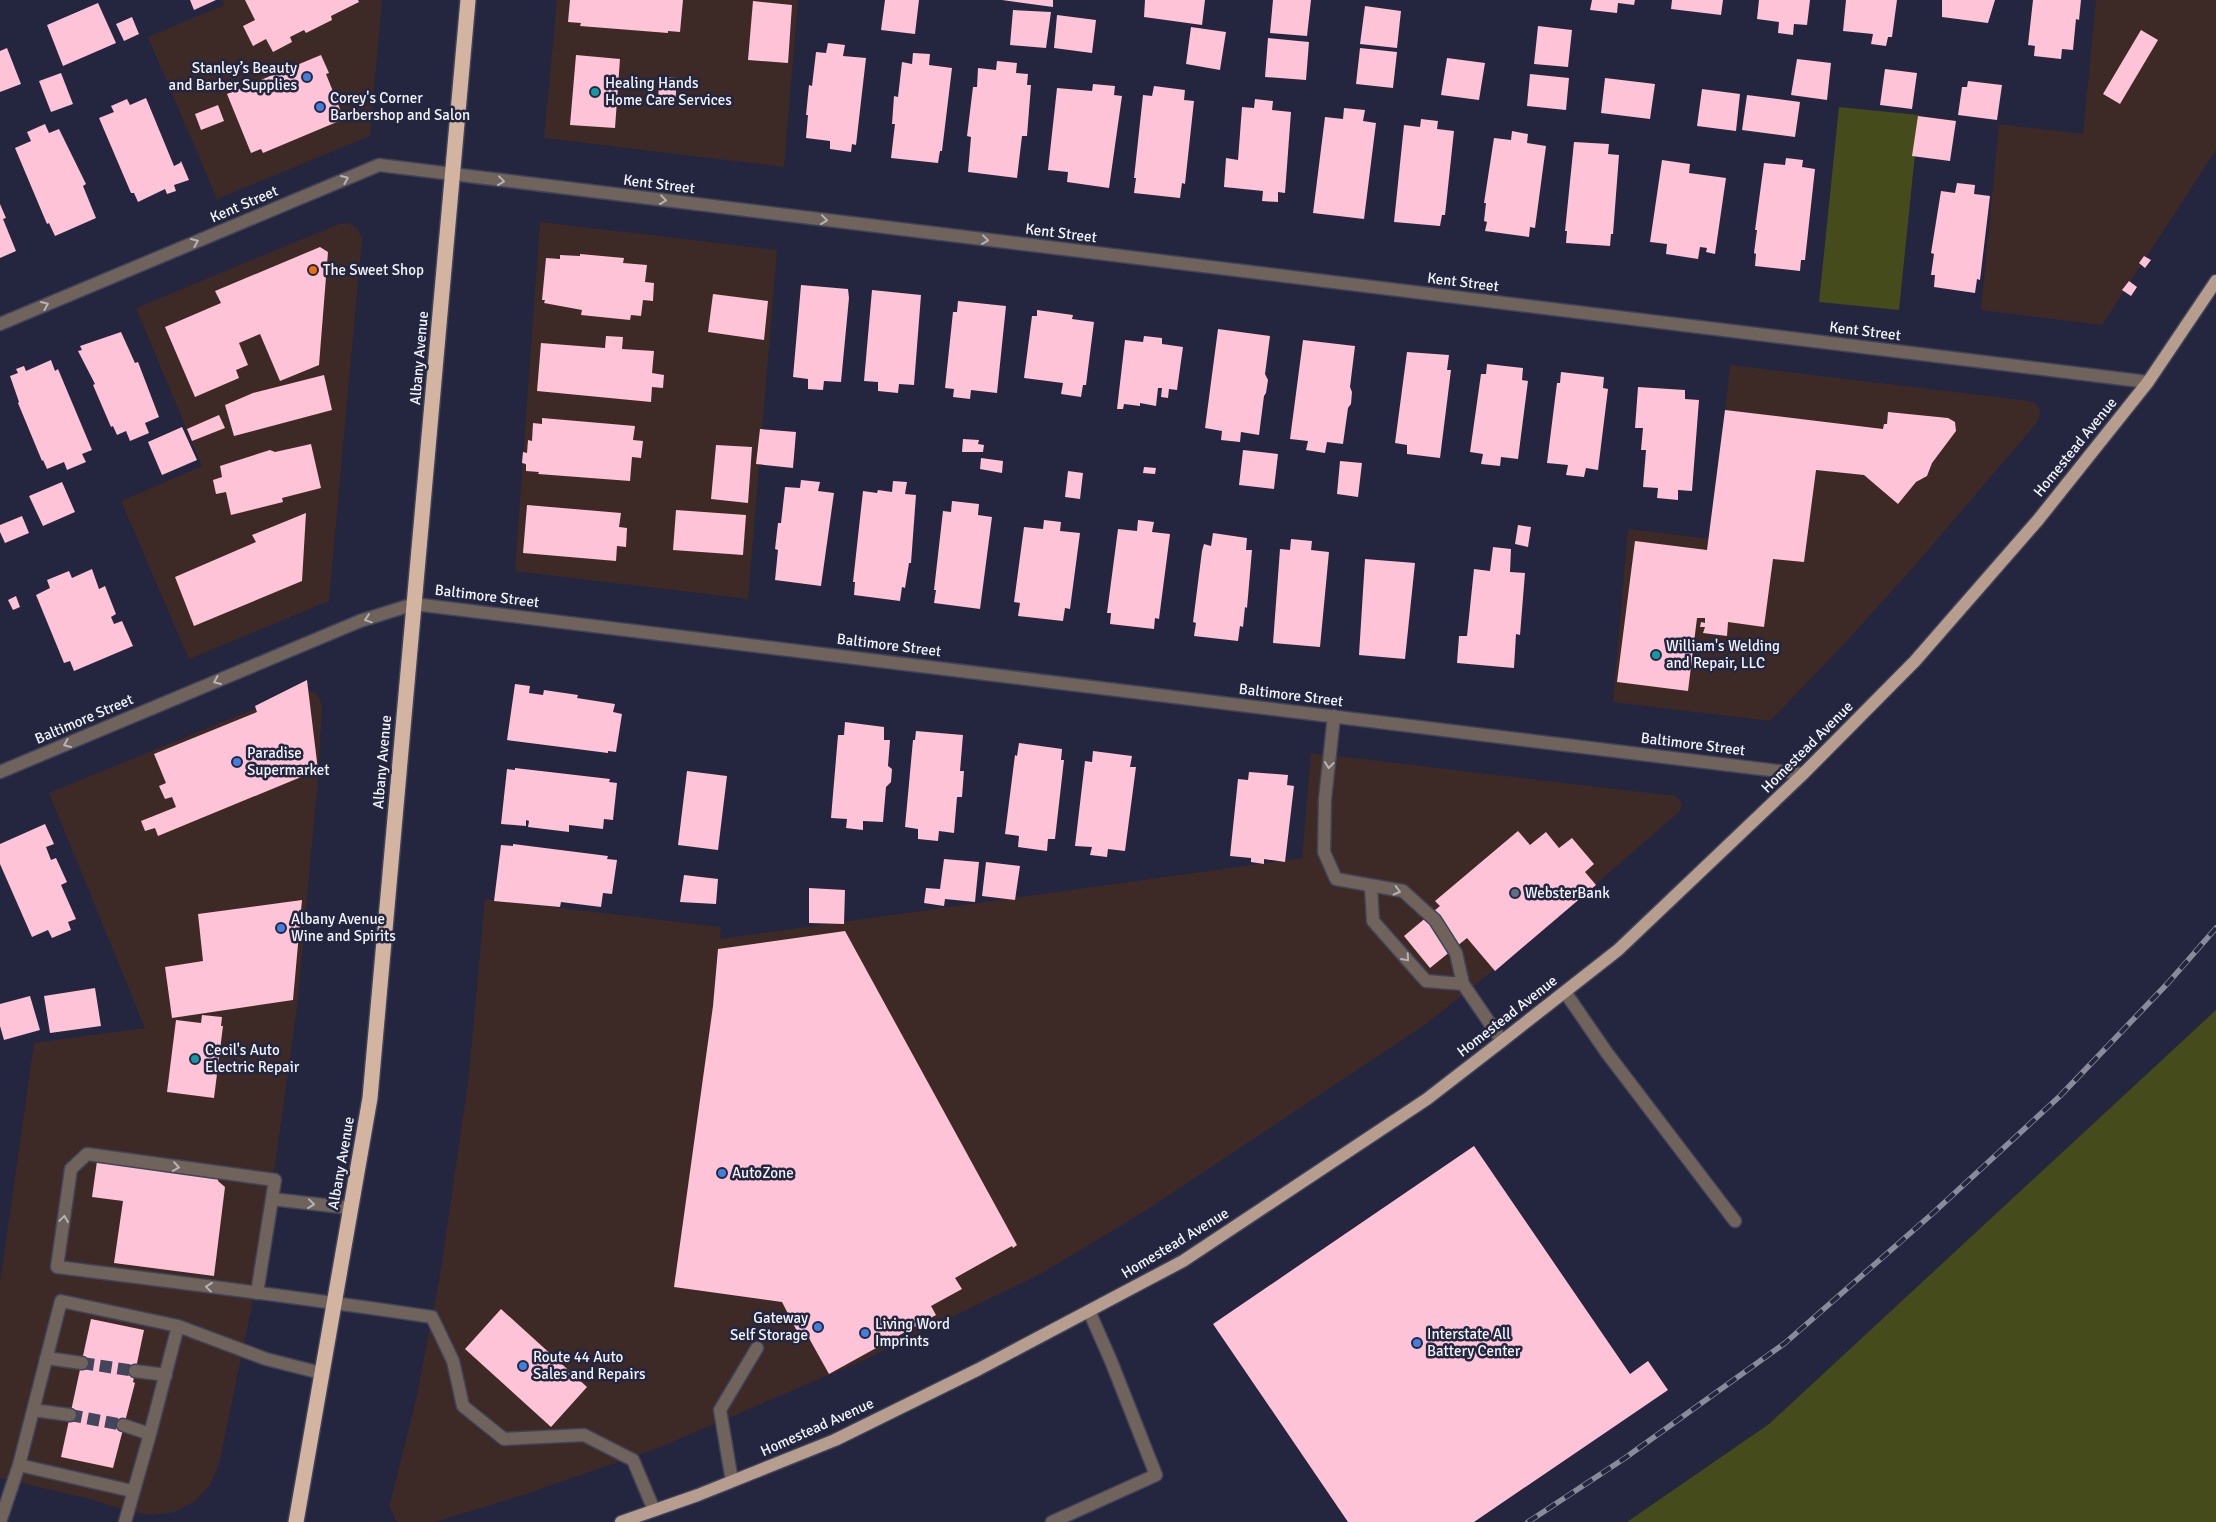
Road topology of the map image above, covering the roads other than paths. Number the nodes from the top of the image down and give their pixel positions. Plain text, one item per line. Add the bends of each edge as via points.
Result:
1 (468, 0) edge
2 (453, 175) junction
3 (2216, 281) edge
4 (0, 324) edge
5 (2148, 382) junction
6 (414, 604) junction
7 (1334, 716) junction
8 (0, 772) edge
9 (1804, 774) junction
10 (1371, 887) junction
11 (1463, 984) junction
12 (1565, 992) junction
13 (1502, 1041) junction
14 (272, 1199) junction
15 (350, 1208) junction
16 (1735, 1221) dead end
17 (257, 1293) junction
18 (334, 1302) junction
19 (1089, 1311) junction
20 (178, 1326) junction
21 (757, 1348) dead end
22 (46, 1358) junction
23 (82, 1363) tunnel mouth
24 (135, 1371) tunnel mouth
25 (321, 1373) junction
26 (166, 1376) junction
27 (33, 1410) junction
28 (70, 1415) tunnel mouth
29 (123, 1425) tunnel mouth
30 (150, 1434) junction
31 (19, 1465) junction
32 (732, 1481) junction
33 (132, 1491) junction
34 (654, 1510) junction
35 (0, 1522) edge
36 (125, 1522) edge
37 (296, 1522) edge
38 (621, 1522) edge
39 (1052, 1522) edge

1 - 2 highway, Albany Avenue
4 -> 2 street, Kent Street via 379,165
2 -> 5 street, Kent Street
2 - 6 highway, Albany Avenue
3 - 5 main road, Homestead Avenue
5 - 9 main road, Homestead Avenue via 2038,520 1922,654
6 - 7 street, Baltimore Street
6 -> 8 street, Baltimore Street via 360,621
6 - 15 highway, Albany Avenue via 370,1098
7 - 9 street, Baltimore Street
7 -> 10 street via 1325,799 1324,852 1336,879
9 - 12 main road, Homestead Avenue via 1618,950
10 -> 11 street via 1403,891 1434,920 1456,953
10 -> 11 street via 1373,920 1426,981
11 - 13 street
12 - 13 main road, Homestead Avenue
12 - 16 street via 1606,1053
13 - 19 main road, Homestead Avenue via 1427,1099 1307,1180 1183,1261
14 -> 15 street
14 - 17 street
17 -> 14 street via 56,1267 71,1169 86,1154 275,1180
15 - 18 highway, Albany Avenue
17 - 18 street
18 - 25 highway, Albany Avenue
18 - 34 street via 432,1317 452,1361 463,1406 504,1439 584,1435 633,1460
19 - 32 main road, Homestead Avenue via 835,1440
19 - 39 street via 1156,1475
20 - 22 street via 61,1302
20 - 25 street via 266,1359
20 - 26 street
21 - 32 street via 720,1410
22 - 23 street
22 - 27 street
24 - 26 street
25 - 37 highway, Albany Avenue
26 - 30 street
27 - 28 street
27 - 31 street
29 - 30 street
30 - 33 street
31 - 33 street
31 - 35 street
32 - 34 main road, Homestead Avenue
33 - 36 street
34 - 38 main road, Homestead Avenue

